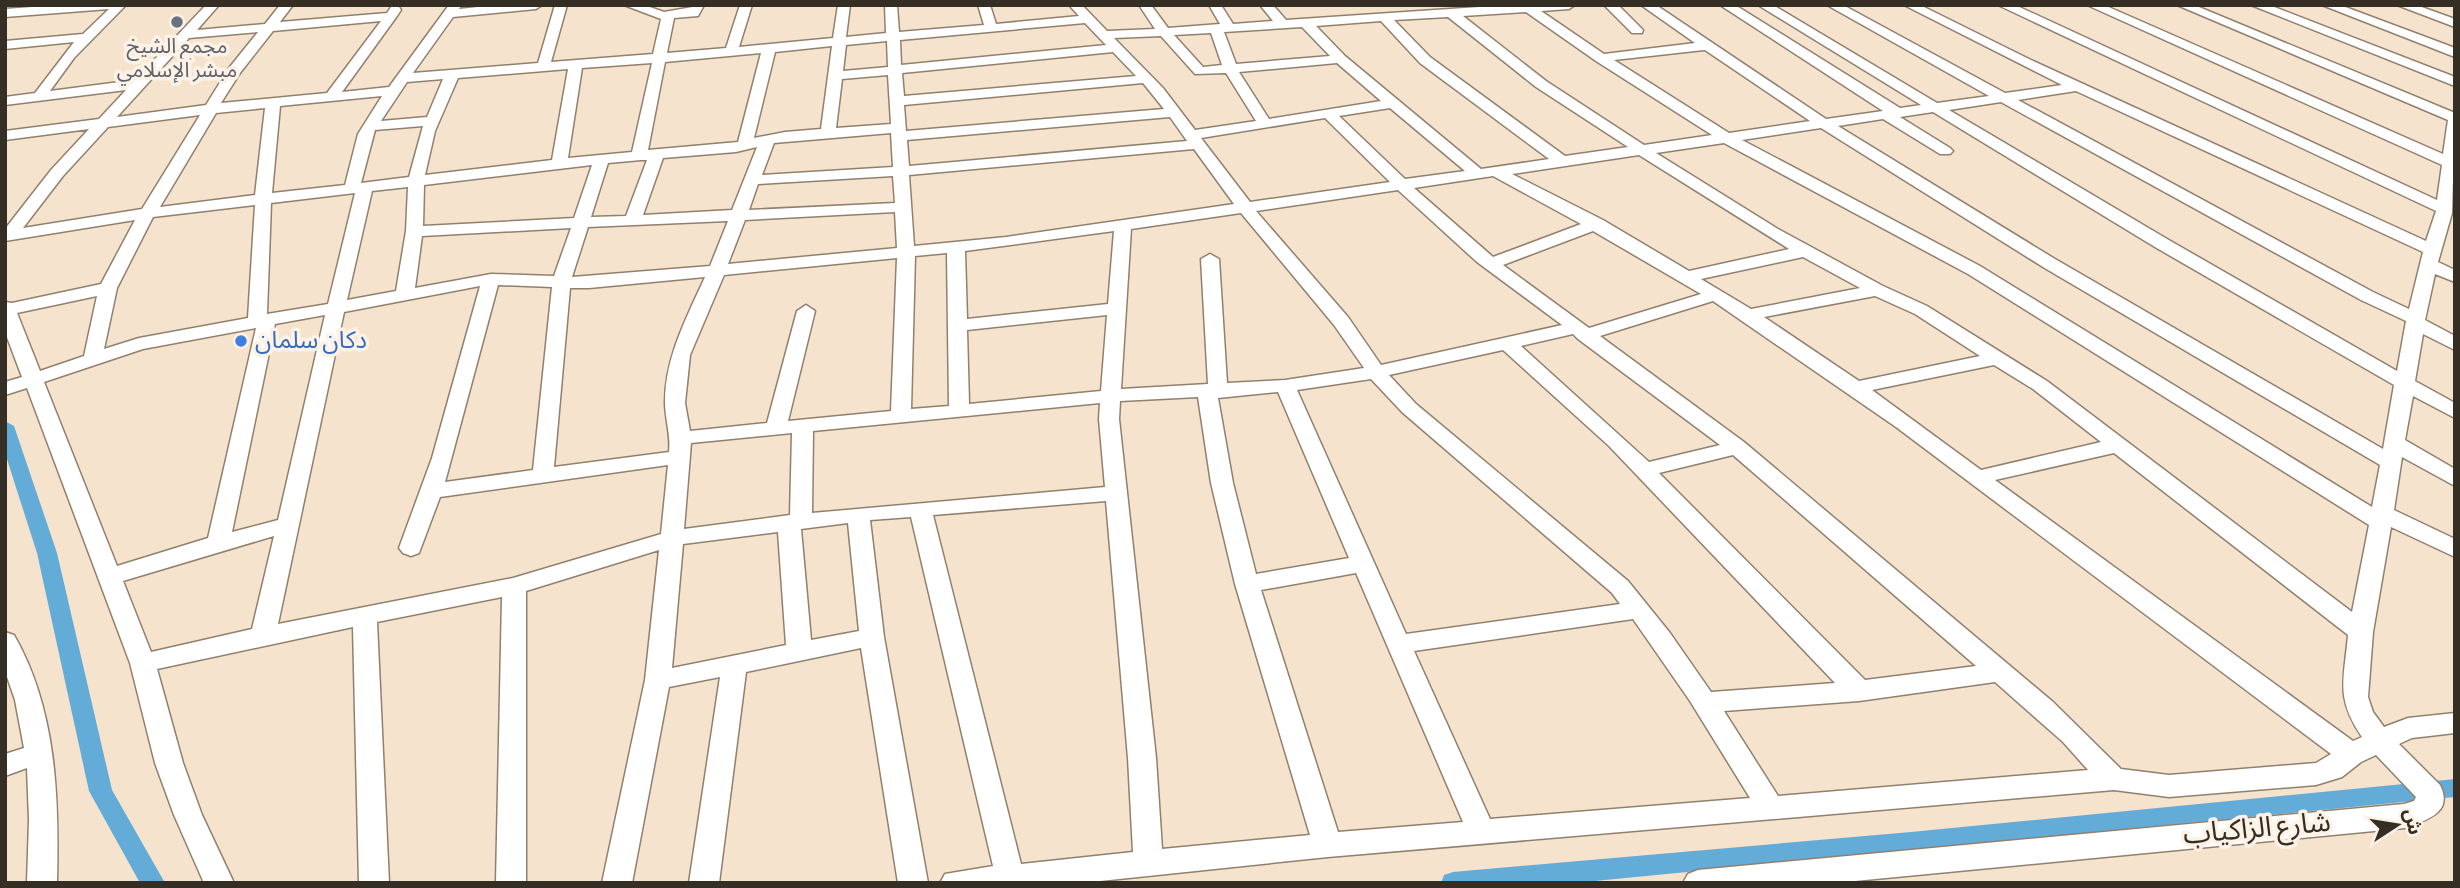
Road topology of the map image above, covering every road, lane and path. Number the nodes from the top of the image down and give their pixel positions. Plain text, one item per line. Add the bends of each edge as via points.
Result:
1 (113, 5) edge
2 (120, 5) edge
3 (213, 5) edge
4 (287, 5) edge
5 (536, 5) edge
6 (561, 5) edge
7 (630, 5) edge
8 (698, 5) edge
9 (746, 5) edge
10 (844, 5) edge
11 (891, 5) edge
12 (984, 5) edge
13 (1145, 5) edge
14 (1215, 5) edge
15 (1266, 5) edge
16 (1331, 5) edge
17 (1569, 5) edge
18 (1610, 5) edge
19 (1647, 5) edge
20 (1726, 5) edge
21 (1833, 5) edge
22 (1910, 5) edge
23 (2004, 5) edge
24 (2093, 5) edge
25 (2183, 5) edge
26 (2257, 5) edge
27 (2328, 5) edge
28 (2403, 5) edge
29 (1557, 6) edge
30 (1529, 8) junction
31 (1769, 8) edge
32 (16, 10) edge
33 (453, 10) edge
34 (395, 11) edge
35 (1081, 12) edge
36 (1451, 13) junction
37 (666, 15) junction
38 (1743, 16) junction
39 (1384, 17) junction
40 (1345, 20) junction
41 (5, 22) edge
42 (1306, 23) junction
43 (2455, 23) edge
44 (1283, 25) junction
45 (991, 27) junction
46 (268, 28) junction
47 (1222, 29) junction
48 (1637, 30) dead end
49 (1164, 32) junction
50 (184, 35) junction
51 (89, 37) junction
52 (892, 37) junction
53 (838, 42) junction
54 (5, 45) edge
55 (1704, 46) junction
56 (769, 48) junction
57 (731, 52) junction
58 (2455, 53) edge
59 (660, 58) junction
60 (1101, 58) junction
61 (1601, 58) junction
62 (1340, 59) junction
63 (576, 65) junction
64 (543, 68) junction
65 (895, 69) junction
66 (1231, 70) junction
67 (452, 75) junction
68 (835, 76) junction
69 (404, 78) junction
70 (1146, 79) junction
71 (2455, 82) edge
72 (139, 83) junction
73 (2077, 87) junction
74 (393, 91) junction
75 (39, 97) junction
76 (331, 97) junction
77 (2003, 97) junction
78 (5, 101) edge
79 (898, 102) junction
80 (273, 103) junction
81 (1393, 103) junction
82 (1936, 107) junction
83 (209, 110) junction
84 (1175, 112) junction
85 (1329, 114) junction
86 (1892, 114) junction
87 (2455, 119) edge
88 (432, 121) junction
89 (102, 122) junction
90 (1265, 124) junction
91 (1824, 124) junction
92 (370, 126) junction
93 (828, 132) junction
94 (899, 132) junction
95 (5, 136) edge
96 (1727, 138) junction
97 (768, 139) junction
98 (1197, 139) junction
99 (745, 145) junction
100 (1641, 150) junction
101 (1945, 151) dead end
102 (647, 156) junction
103 (602, 159) junction
104 (1563, 162) junction
105 (559, 164) junction
106 (2452, 164) edge
107 (904, 171) junction
108 (1488, 173) junction
109 (753, 180) junction
110 (416, 181) junction
111 (1403, 186) junction
112 (359, 188) junction
113 (263, 200) junction
114 (904, 207) junction
115 (1246, 208) junction
116 (147, 213) junction
117 (2448, 213) edge
118 (738, 217) junction
119 (633, 220) junction
120 (581, 223) junction
121 (1597, 224) junction
122 (1124, 227) junction
123 (414, 231) junction
124 (7, 236) edge
125 (956, 248) junction
126 (1807, 251) junction
127 (906, 253) junction
128 (2430, 257) junction
129 (1210, 259) dead end
130 (1492, 263) junction
131 (716, 272) junction
132 (1687, 277) junction
133 (2455, 277) edge
134 (491, 279) junction
135 (561, 284) junction
136 (108, 288) junction
137 (1877, 290) junction
138 (405, 293) junction
139 (1715, 295) junction
140 (336, 307) junction
141 (6, 308) edge
142 (1116, 309) junction
143 (806, 311) dead end
144 (1748, 315) junction
145 (262, 320) junction
146 (2416, 321) junction
147 (956, 326) junction
148 (1580, 331) junction
149 (1507, 343) junction
150 (2455, 344) edge
151 (93, 358) junction
152 (1998, 358) junction
153 (1376, 372) junction
154 (34, 379) junction
155 (2406, 384) junction
156 (1285, 386) junction
157 (1854, 388) junction
158 (5, 389) edge
159 (1213, 392) junction
160 (1110, 396) junction
161 (959, 411) junction
162 (2455, 412) edge
163 (901, 416) junction
164 (803, 425) junction
165 (776, 428) junction
166 (2119, 445) junction
167 (680, 447) junction
168 (1737, 447) junction
169 (2394, 453) junction
170 (1644, 470) junction
171 (542, 474) junction
172 (1978, 477) junction
173 (2455, 479) edge
174 (432, 491) junction
175 (1115, 493) junction
176 (920, 509) junction
177 (858, 514) junction
178 (2383, 519) junction
179 (795, 521) junction
180 (289, 524) junction
181 (673, 538) junction
182 (218, 543) junction
183 (411, 548) dead end
184 (2455, 550) edge
185 (1362, 564) junction
186 (111, 576) junction
187 (1247, 584) junction
188 (514, 586) junction
189 (1639, 610) junction
190 (365, 615) junction
191 (2361, 632) junction
192 (263, 636) junction
193 (872, 637) junction
194 (5, 641) edge
195 (1397, 644) junction
196 (799, 652) junction
197 (143, 663) junction
198 (734, 664) junction
199 (1999, 673) junction
200 (658, 680) junction
201 (1858, 691) junction
202 (1705, 702) junction
203 (2455, 723) edge
204 (2378, 740) junction
205 (40, 753) junction
206 (2351, 754) junction
207 (5, 765) edge
208 (2114, 779) junction
209 (1771, 808) junction
210 (1482, 833) junction
211 (1328, 845) junction
212 (1147, 864) junction
213 (1010, 878) junction
214 (42, 883) edge
215 (219, 883) edge
216 (374, 883) edge
217 (511, 883) edge
218 (617, 883) edge
219 (704, 883) edge
220 (913, 883) edge
221 (955, 883) edge
222 (1698, 883) edge

1 - 32 street
2 - 51 street
3 - 50 street
4 - 46 street
5 - 33 street
6 - 64 street
7 - 37 street
8 - 37 street via 694,13
9 - 57 street
10 - 53 street
11 - 52 street
12 - 45 street
13 - 49 street
14 - 47 street
15 - 44 street
16 - 40 street
17 - 29 street
18 - 48 street
19 - 55 street
20 - 38 street
21 - 77 street
22 - 73 street
23 - 117 street
24 - 106 street
25 - 87 street
26 - 71 street
27 - 58 street
28 - 43 street
29 - 30 street
30 - 36 street
30 - 61 street
31 - 38 street
31 - 82 street
32 - 41 street
33 - 69 street
34 - 46 street
34 - 76 street
35 - 45 street
35 - 60 street
36 - 39 street
36 - 100 street via 1541,84
37 - 59 street
38 - 86 street
39 - 40 street
39 - 104 street via 1425,60
40 - 42 street
42 - 44 street
42 - 62 street
44 - 47 street
45 - 52 street
46 - 50 street
46 - 83 street
47 - 49 street
47 - 66 street
49 - 60 street
49 - 66 street via 1197,69
50 - 72 street
51 - 54 street
51 - 75 street via 69,55
52 - 53 street
52 - 65 street
53 - 56 street
53 - 68 street
55 - 61 street
55 - 91 street
56 - 57 street
56 - 99 street
57 - 59 street
59 - 63 street
59 - 102 street
60 - 65 street
60 - 70 street
60 - 70 street
60 - 79 street
61 - 96 street
62 - 66 street
62 - 81 street
63 - 64 street
63 - 105 street
64 - 67 street
65 - 68 street
65 - 79 street
66 - 90 street
67 - 69 street
67 - 88 street
68 - 93 street
69 - 74 street
70 - 84 street
72 - 75 street
72 - 89 street
73 - 77 street
73 - 128 street
74 - 76 street
74 - 92 street
75 - 78 street
76 - 80 street
77 - 82 street
77 - 146 street
79 - 94 street
80 - 83 street
80 - 113 street
81 - 85 street
81 - 108 street
82 - 86 street
82 - 155 street
83 - 89 street
83 - 116 street
84 - 94 street
84 - 98 street
85 - 90 street
85 - 111 street
86 - 91 street
86 - 101 street
87 - 106 street, شارع الزاكياب
88 - 92 street
88 - 110 street
89 - 95 street
89 - 124 street
90 - 98 street
91 - 96 street
91 - 169 street via 2049,262
92 - 112 street
93 - 94 street
93 - 97 street
94 - 107 street
96 - 100 street
96 - 178 street via 1974,270
97 - 99 street
97 - 109 street
98 - 107 street
98 - 115 street
99 - 102 street
100 - 104 street
100 - 126 street
102 - 103 street
102 - 119 street
103 - 105 street
103 - 120 street
104 - 108 street
105 - 110 street
106 - 117 street, شارع الزاكياب
107 - 109 street
107 - 114 street
108 - 111 street
108 - 121 street
109 - 118 street
110 - 112 street
110 - 123 street
111 - 115 street
111 - 130 street
112 - 113 street
112 - 140 street
113 - 116 street
113 - 145 street
114 - 118 street
114 - 127 street
115 - 122 street
115 - 153 street via 1341,321
116 - 124 street
116 - 136 street
117 - 128 street, شارع الزاكياب
118 - 119 street
118 - 131 street
119 - 120 street
120 - 123 street
120 - 135 street
121 - 130 street
121 - 132 street
122 - 125 street
122 - 142 street
123 - 138 street
125 - 127 street
125 - 147 street
126 - 132 street
126 - 137 street
127 - 131 street
127 - 163 street
128 - 133 street
128 - 146 street, شارع الزاكياب
129 - 159 street
130 - 148 street
131 - 135 street
131 - 167 street via 680,355 675,403
132 - 139 street
134 - 135 street
134 - 138 street
134 - 174 street
135 - 171 street
136 - 141 street
136 - 151 street
137 - 144 street
137 - 152 street via 1921,310
138 - 140 street
139 - 144 street
139 - 148 street
140 - 145 street
140 - 180 street
141 - 154 street
142 - 147 street
142 - 160 street
143 - 165 street
144 - 157 street
145 - 151 street via 139,344
145 - 182 street
146 - 150 street
146 - 155 street, شارع الزاكياب
147 - 161 street
148 - 149 street
148 - 168 street
149 - 153 street
149 - 170 street
151 - 154 street
152 - 157 street
152 - 166 street
153 - 156 street
153 - 189 street via 1429,426 1600,568
154 - 158 street
154 - 186 street
155 - 162 street
155 - 169 street, شارع الزاكياب
156 - 159 street
156 - 185 street
157 - 172 street
159 - 160 street
159 - 187 street via 1222,484
160 - 161 street
160 - 175 street
161 - 163 street
163 - 164 street
164 - 165 street
164 - 179 street
165 - 167 street
166 - 172 street
166 - 191 street
167 - 171 street
167 - 181 street
168 - 170 street
168 - 199 street
169 - 173 street
169 - 178 street, شارع الزاكياب
170 - 201 street
171 - 174 street
172 - 206 street
174 - 183 street
175 - 176 street
175 - 212 street via 1136,688
176 - 177 street
176 - 213 street
177 - 179 street
177 - 193 street
178 - 184 street
178 - 191 street, شارع الزاكياب
179 - 181 street
179 - 196 street
180 - 182 street
180 - 192 street
181 - 188 street
181 - 200 street
182 - 186 street
185 - 187 street
185 - 195 street
186 - 197 street
187 - 211 street
188 - 190 street
188 - 217 street
189 - 195 street
189 - 202 street
190 - 192 street
190 - 216 street
191 - 204 street, شارع الزاكياب via 2355,697
192 - 197 street
193 - 196 street
193 - 220 street
194 - 205 street via 32,708
195 - 210 street
196 - 198 street
197 - 215 street via 169,763
198 - 200 street
198 - 219 street
199 - 201 street
199 - 208 street via 2072,735
200 - 218 street
201 - 202 street
202 - 209 street
203 - 204 street via 2420,725
204 - 206 street
204 - 222 street, شارع الزاكياب via 2424,794 2405,816
205 - 207 street
205 - 214 street
206 - 208 street via 2332,769 2297,776 2169,786
208 - 209 street
209 - 210 street
210 - 211 street
211 - 212 street
212 - 213 street
213 - 221 street

